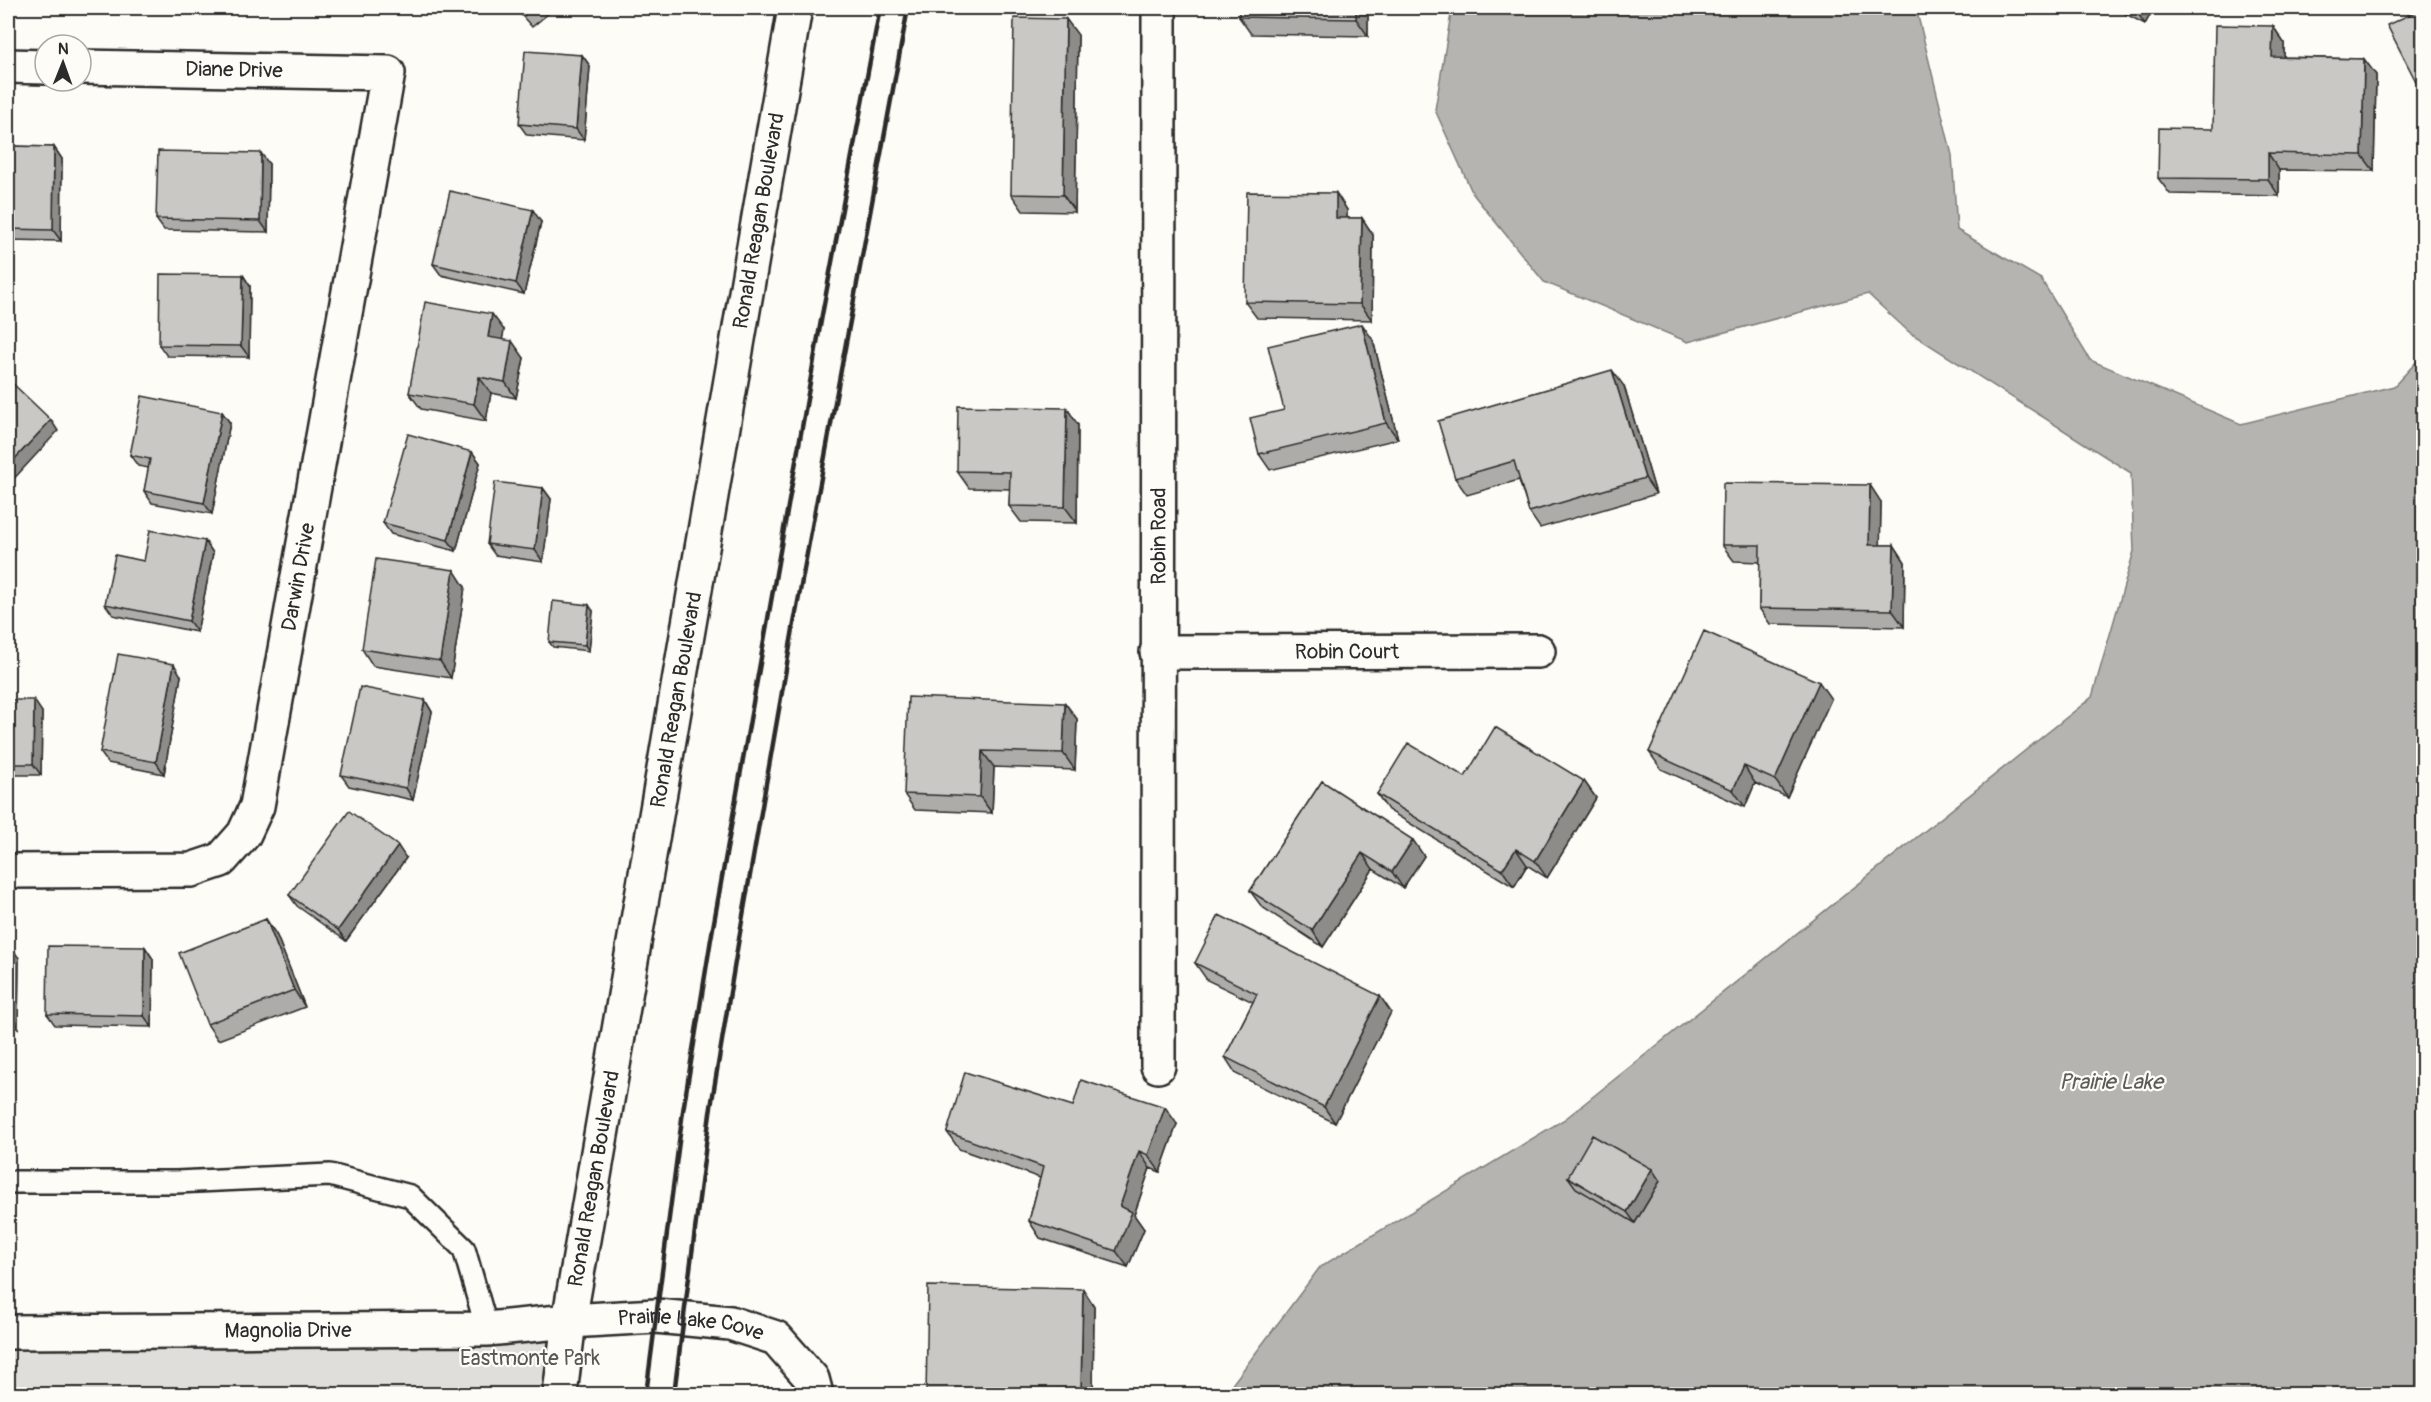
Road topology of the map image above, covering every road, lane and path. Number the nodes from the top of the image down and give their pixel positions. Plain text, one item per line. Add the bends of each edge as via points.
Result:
1 (795, 8) edge
2 (1159, 8) edge
3 (8, 66) edge
4 (33, 67) edge
5 (93, 67) edge
6 (388, 73) joint
7 (1538, 651) dead end
8 (1158, 652) junction
9 (8, 871) edge
10 (1158, 1066) dead end
11 (8, 1182) edge
12 (569, 1321) junction
13 (487, 1329) junction
14 (8, 1332) edge
15 (560, 1395) edge
16 (816, 1395) edge

1 - 12 street, Ronald Reagan Boulevard
2 - 8 street, Robin Road
3 - 4 street
5 - 6 street, Diane Drive
6 - 9 street, Darwin Drive via 257,806 244,834 221,860 191,870
7 - 8 street, Robin Court
8 - 10 street, Robin Road
11 - 13 lane via 176,1182 330,1175 410,1196 464,1249
12 - 13 street, Magnolia Drive
12 - 15 street, Ronald Reagan Boulevard
12 - 16 street, Prairie Lake Cove via 656,1316 730,1323 776,1338 812,1378
13 - 14 street, Magnolia Drive

